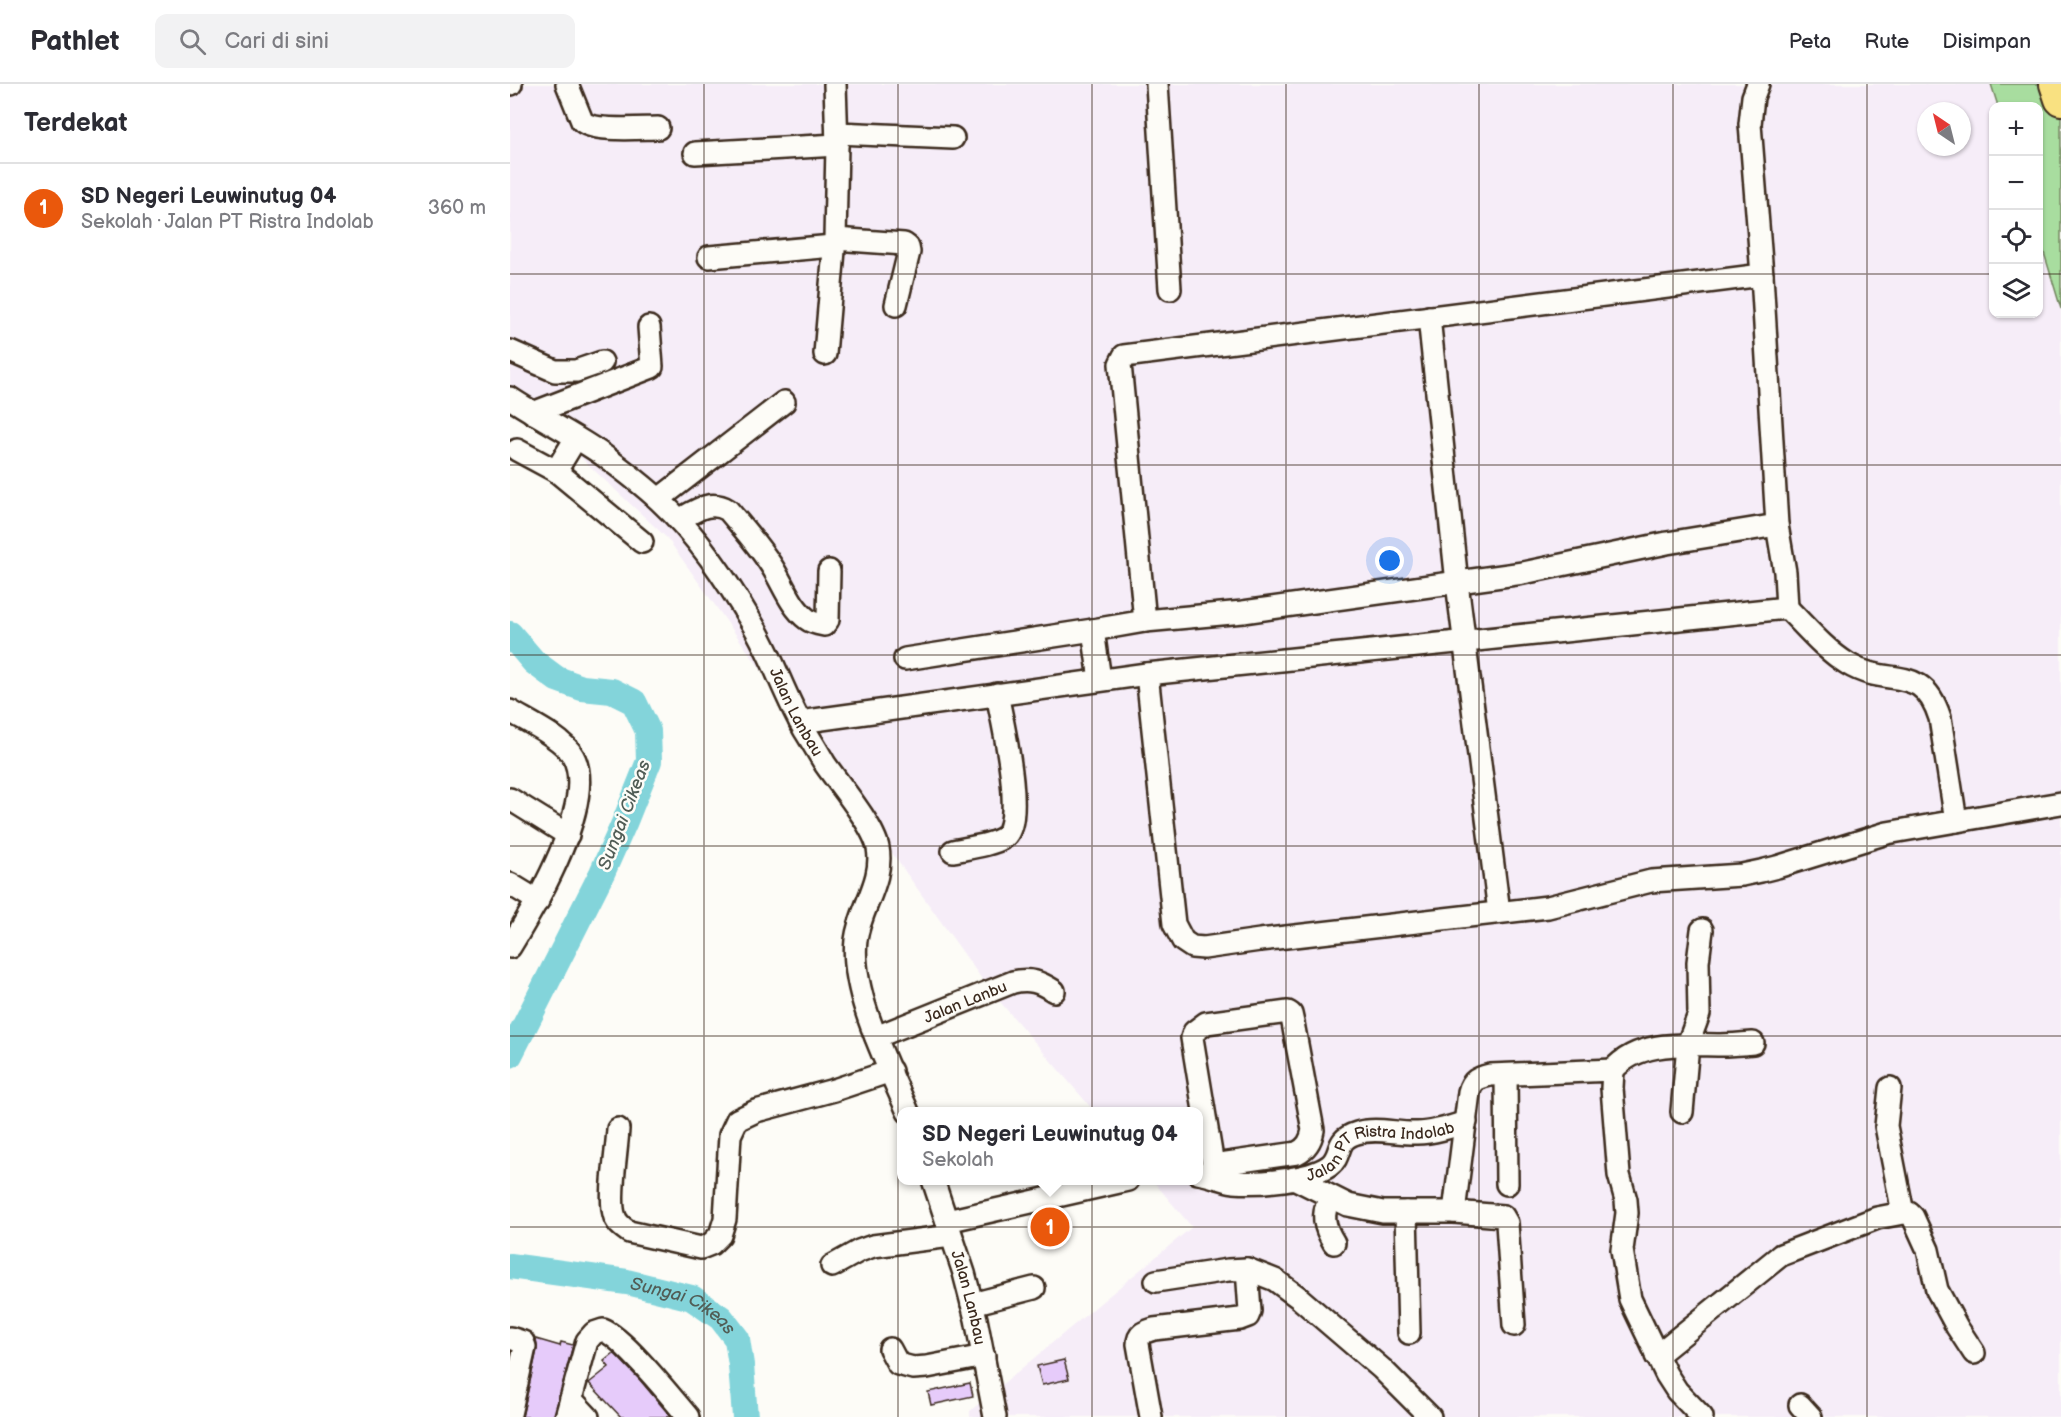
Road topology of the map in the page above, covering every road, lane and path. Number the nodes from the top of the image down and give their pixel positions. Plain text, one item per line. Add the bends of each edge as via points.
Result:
1 (567, 84) edge
2 (835, 84) edge
3 (1157, 84) edge
4 (1758, 84) edge
5 (2056, 84) edge
6 (2061, 99) edge
7 (658, 128) dead end
8 (953, 138) dead end
9 (837, 139) junction
10 (695, 153) dead end
11 (834, 242) junction
12 (709, 257) dead end
13 (1762, 275) junction
14 (1170, 289) dead end
15 (896, 305) dead end
16 (1429, 317) junction
17 (649, 327) dead end
18 (825, 354) dead end
19 (513, 358) edge
20 (602, 362) dead end
21 (510, 398) edge
22 (784, 402) dead end
23 (533, 413) junction
24 (576, 438) junction
25 (517, 450) dead end
26 (556, 471) junction
27 (659, 499) junction
28 (679, 520) junction
29 (1778, 525) junction
30 (642, 542) dead end
31 (829, 571) dead end
32 (1457, 583) junction
33 (1787, 608) junction
34 (1145, 621) junction
35 (1094, 630) junction
36 (1465, 641) junction
37 (905, 659) dead end
38 (1147, 674) junction
39 (1100, 680) junction
40 (997, 694) junction
41 (510, 711) edge
42 (800, 722) junction
43 (510, 799) edge
44 (2061, 803) edge
45 (1956, 821) junction
46 (568, 835) junction
47 (953, 851) dead end
48 (510, 884) edge
49 (538, 901) junction
50 (1499, 912) junction
51 (1702, 930) dead end
52 (510, 947) edge
53 (1054, 991) dead end
54 (876, 1037) junction
55 (1753, 1043) dead end
56 (1688, 1044) junction
57 (1613, 1070) junction
58 (891, 1071) junction
59 (1506, 1075) junction
60 (1890, 1088) dead end
61 (906, 1107) edge
62 (1201, 1107) edge
63 (1682, 1112) dead end
64 (1466, 1122) junction
65 (1203, 1125) edge
66 (618, 1129) dead end
67 (1209, 1172) edge
68 (1294, 1178) junction
69 (1507, 1184) dead end
70 (935, 1185) edge
71 (1110, 1185) edge
72 (1330, 1197) junction
73 (1406, 1212) junction
74 (1454, 1212) junction
75 (1903, 1213) junction
76 (949, 1229) junction
77 (1334, 1243) dead end
78 (832, 1266) dead end
79 (1247, 1269) junction
80 (1156, 1281) dead end
81 (1034, 1288) dead end
82 (972, 1304) junction
83 (1514, 1325) dead end
84 (1409, 1333) dead end
85 (517, 1344) edge
86 (890, 1349) dead end
87 (1974, 1353) dead end
88 (984, 1356) junction
89 (1656, 1356) junction
90 (569, 1408) edge
91 (510, 1414) edge
92 (588, 1417) edge
93 (688, 1417) edge
94 (994, 1417) edge
95 (1151, 1417) edge
96 (1430, 1417) edge
97 (1702, 1417) edge

1 - 7 street via 585,125
2 - 9 street
3 - 14 street
4 - 13 street via 1750,124
5 - 6 highway
8 - 9 street
9 - 10 street
9 - 11 street
11 - 12 street
11 - 15 street via 908,247
11 - 18 street
13 - 16 street
13 - 29 street
16 - 32 street
16 - 34 street via 1127,355 1122,359
17 - 23 street via 652,368
19 - 20 street via 555,371 576,371
21 - 23 street, Jalan Lanbau
22 - 27 street
23 - 24 street, Jalan Lanbau
24 - 26 street
24 - 27 street, Jalan Lanbau
25 - 26 street
26 - 30 street
27 - 28 street, Jalan Lanbau
28 - 31 street via 713,504 728,510 769,562 791,602 816,624 824,625 828,620
28 - 42 street, Jalan Lanbau via 730,586 753,624
29 - 32 street
29 - 33 street
32 - 34 street
32 - 36 street
33 - 36 street
33 - 45 street via 1830,651 1849,664 1876,676 1910,680 1928,692 1940,718
34 - 35 street
35 - 37 street
35 - 39 street
36 - 38 street
36 - 50 street
38 - 39 street
38 - 50 street via 1174,924 1183,941 1204,948
39 - 40 street
40 - 42 street
40 - 47 street via 1013,791 1013,825 1002,839
41 - 46 street via 564,745 573,756 578,784
42 - 54 street, Jalan Lanbau via 878,846 876,879 860,922 855,951 864,1001
43 - 46 street
44 - 45 street
45 - 50 street via 1867,837 1742,875 1651,881 1548,906
46 - 49 street
48 - 49 street
49 - 52 street
51 - 56 street via 1699,1014
53 - 54 street, Jalan Lanbu via 1036,981 1013,982
54 - 58 street, Jalan Lanbau
55 - 56 street
56 - 57 street via 1648,1049
56 - 63 street
57 - 59 street
57 - 89 street via 1619,1175 1626,1207 1622,1250 1625,1274 1630,1299
58 - 61 street, Jalan Lanbau
58 - 66 street via 737,1120 730,1135 725,1219 720,1234 701,1248 629,1232 620,1226 612,1203
59 - 64 street via 1480,1078 1471,1084
59 - 69 street
60 - 75 street via 1886,1126
62 - 67 street via 1194,1032 1206,1023 1291,1014 1313,1131 1308,1145 1297,1153
64 - 68 street, Jalan PT Ristra Indolab via 1419,1133 1356,1133 1341,1143 1332,1164
64 - 74 street
65 - 67 street
67 - 68 street, Jalan PT Ristra Indolab via 1246,1183
68 - 72 street, Jalan PT Ristra Indolab
70 - 76 street, Jalan Lanbau
71 - 76 street
72 - 73 street, Jalan PT Ristra Indolab via 1383,1212
72 - 77 street via 1324,1220
73 - 74 street, Jalan PT Ristra Indolab
73 - 84 street
74 - 83 street, Jalan PT Ristra Indolab via 1501,1215 1506,1220
75 - 87 street via 1912,1217 1928,1250 1937,1290
75 - 89 street via 1877,1218 1781,1255
76 - 78 street via 873,1246
76 - 82 street, Jalan Lanbau
79 - 80 street
79 - 95 street via 1248,1316 1154,1329 1138,1338
79 - 96 street via 1275,1280 1298,1296
81 - 82 street
82 - 88 street, Jalan Lanbau
85 - 91 street
86 - 88 street via 898,1364 913,1368
88 - 94 street, Jalan Lanbau
89 - 97 street via 1677,1390
90 - 92 street
90 - 93 street via 587,1341 603,1330 632,1354

